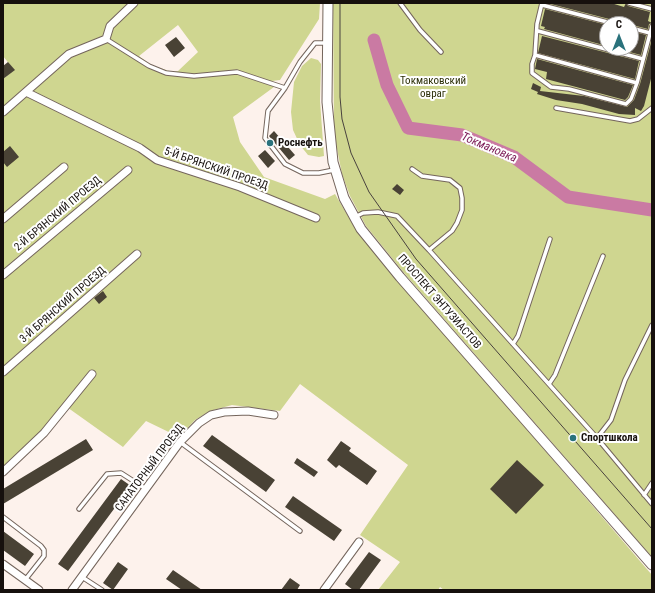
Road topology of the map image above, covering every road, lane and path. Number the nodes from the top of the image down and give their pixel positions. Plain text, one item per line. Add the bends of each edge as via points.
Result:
1 (134, 3) edge
2 (328, 3) edge
3 (400, 3) edge
4 (629, 3) edge
5 (542, 4) edge
6 (652, 9) edge
7 (599, 20) edge
8 (652, 26) edge
9 (639, 30) edge
10 (538, 31) junction
11 (650, 33) junction
12 (106, 39) junction
13 (328, 43) junction
14 (441, 52) dead end
15 (535, 55) junction
16 (643, 59) junction
17 (637, 83) junction
18 (285, 88) junction
19 (26, 92) junction
20 (556, 108) dead end
21 (652, 108) edge
22 (3, 112) edge
23 (64, 167) dead end
24 (412, 169) dead end
25 (128, 170) dead end
26 (334, 170) junction
27 (355, 217) junction
28 (316, 218) dead end
29 (3, 219) edge
30 (550, 239) dead end
31 (429, 250) junction
32 (137, 254) dead end
33 (603, 256) dead end
34 (3, 275) edge
35 (652, 325) edge
36 (513, 344) junction
37 (3, 372) edge
38 (92, 374) dead end
39 (549, 384) junction
40 (274, 415) dead end
41 (597, 438) junction
42 (180, 442) junction
43 (3, 472) edge
44 (652, 483) edge
45 (147, 489) junction
46 (644, 496) junction
47 (652, 504) edge
48 (79, 509) dead end
49 (3, 517) edge
50 (300, 531) dead end
51 (360, 542) dead end
52 (3, 564) edge
53 (652, 564) edge
54 (82, 577) junction
55 (25, 580) junction
56 (38, 590) edge
57 (72, 590) edge
58 (102, 590) edge
59 (324, 590) edge

1 - 12 street via 110,26
2 - 13 street, ПРОСПЕКТ ЭНТУЗИАСТОВ
3 - 14 lane
4 - 6 lane
5 - 7 lane
5 - 10 lane
8 - 11 lane
9 - 11 lane
10 - 15 lane
10 - 16 lane
11 - 16 lane
12 - 18 lane via 148,66 166,73 194,76 237,72
12 - 19 street via 69,54
13 - 18 lane via 315,43
13 - 26 street, ПРОСПЕКТ ЭНТУЗИАСТОВ via 327,102
15 - 17 lane
15 - 17 lane via 532,73 550,86 626,104 631,100
16 - 17 lane
18 - 26 lane via 268,111 265,138 285,164 303,173
19 - 22 street
19 - 28 street, 5-Й БРЯНСКИЙ ПРОЕЗД via 140,148 157,160 240,187
20 - 21 lane via 630,120 638,119
23 - 29 street
24 - 31 lane via 422,176 450,180 460,188 462,210 457,223 452,231
25 - 34 street, 2-Й БРЯНСКИЙ ПРОЕЗД
26 - 27 street, ПРОСПЕКТ ЭНТУЗИАСТОВ via 344,198
27 - 31 lane via 362,213 378,212 397,216
27 - 53 street, ПРОСПЕКТ ЭНТУЗИАСТОВ via 361,229 400,277
30 - 36 lane via 518,336
31 - 36 lane
32 - 37 street, 3-Й БРЯНСКИЙ ПРОЕЗД
33 - 39 lane via 555,375
35 - 41 lane via 625,380 611,420
36 - 39 lane
38 - 43 street via 44,433
39 - 41 lane
40 - 42 street, САНАТОРНЫЙ ПРОЕЗД via 237,410 211,415
41 - 46 lane
42 - 45 street, САНАТОРНЫЙ ПРОЕЗД
42 - 50 lane
44 - 46 lane
45 - 48 lane via 121,473 107,474
45 - 54 street, САНАТОРНЫЙ ПРОЕЗД
46 - 47 lane
49 - 55 lane via 44,550 44,556
51 - 59 street
52 - 55 street
54 - 57 street, САНАТОРНЫЙ ПРОЕЗД
54 - 58 lane
55 - 56 street

